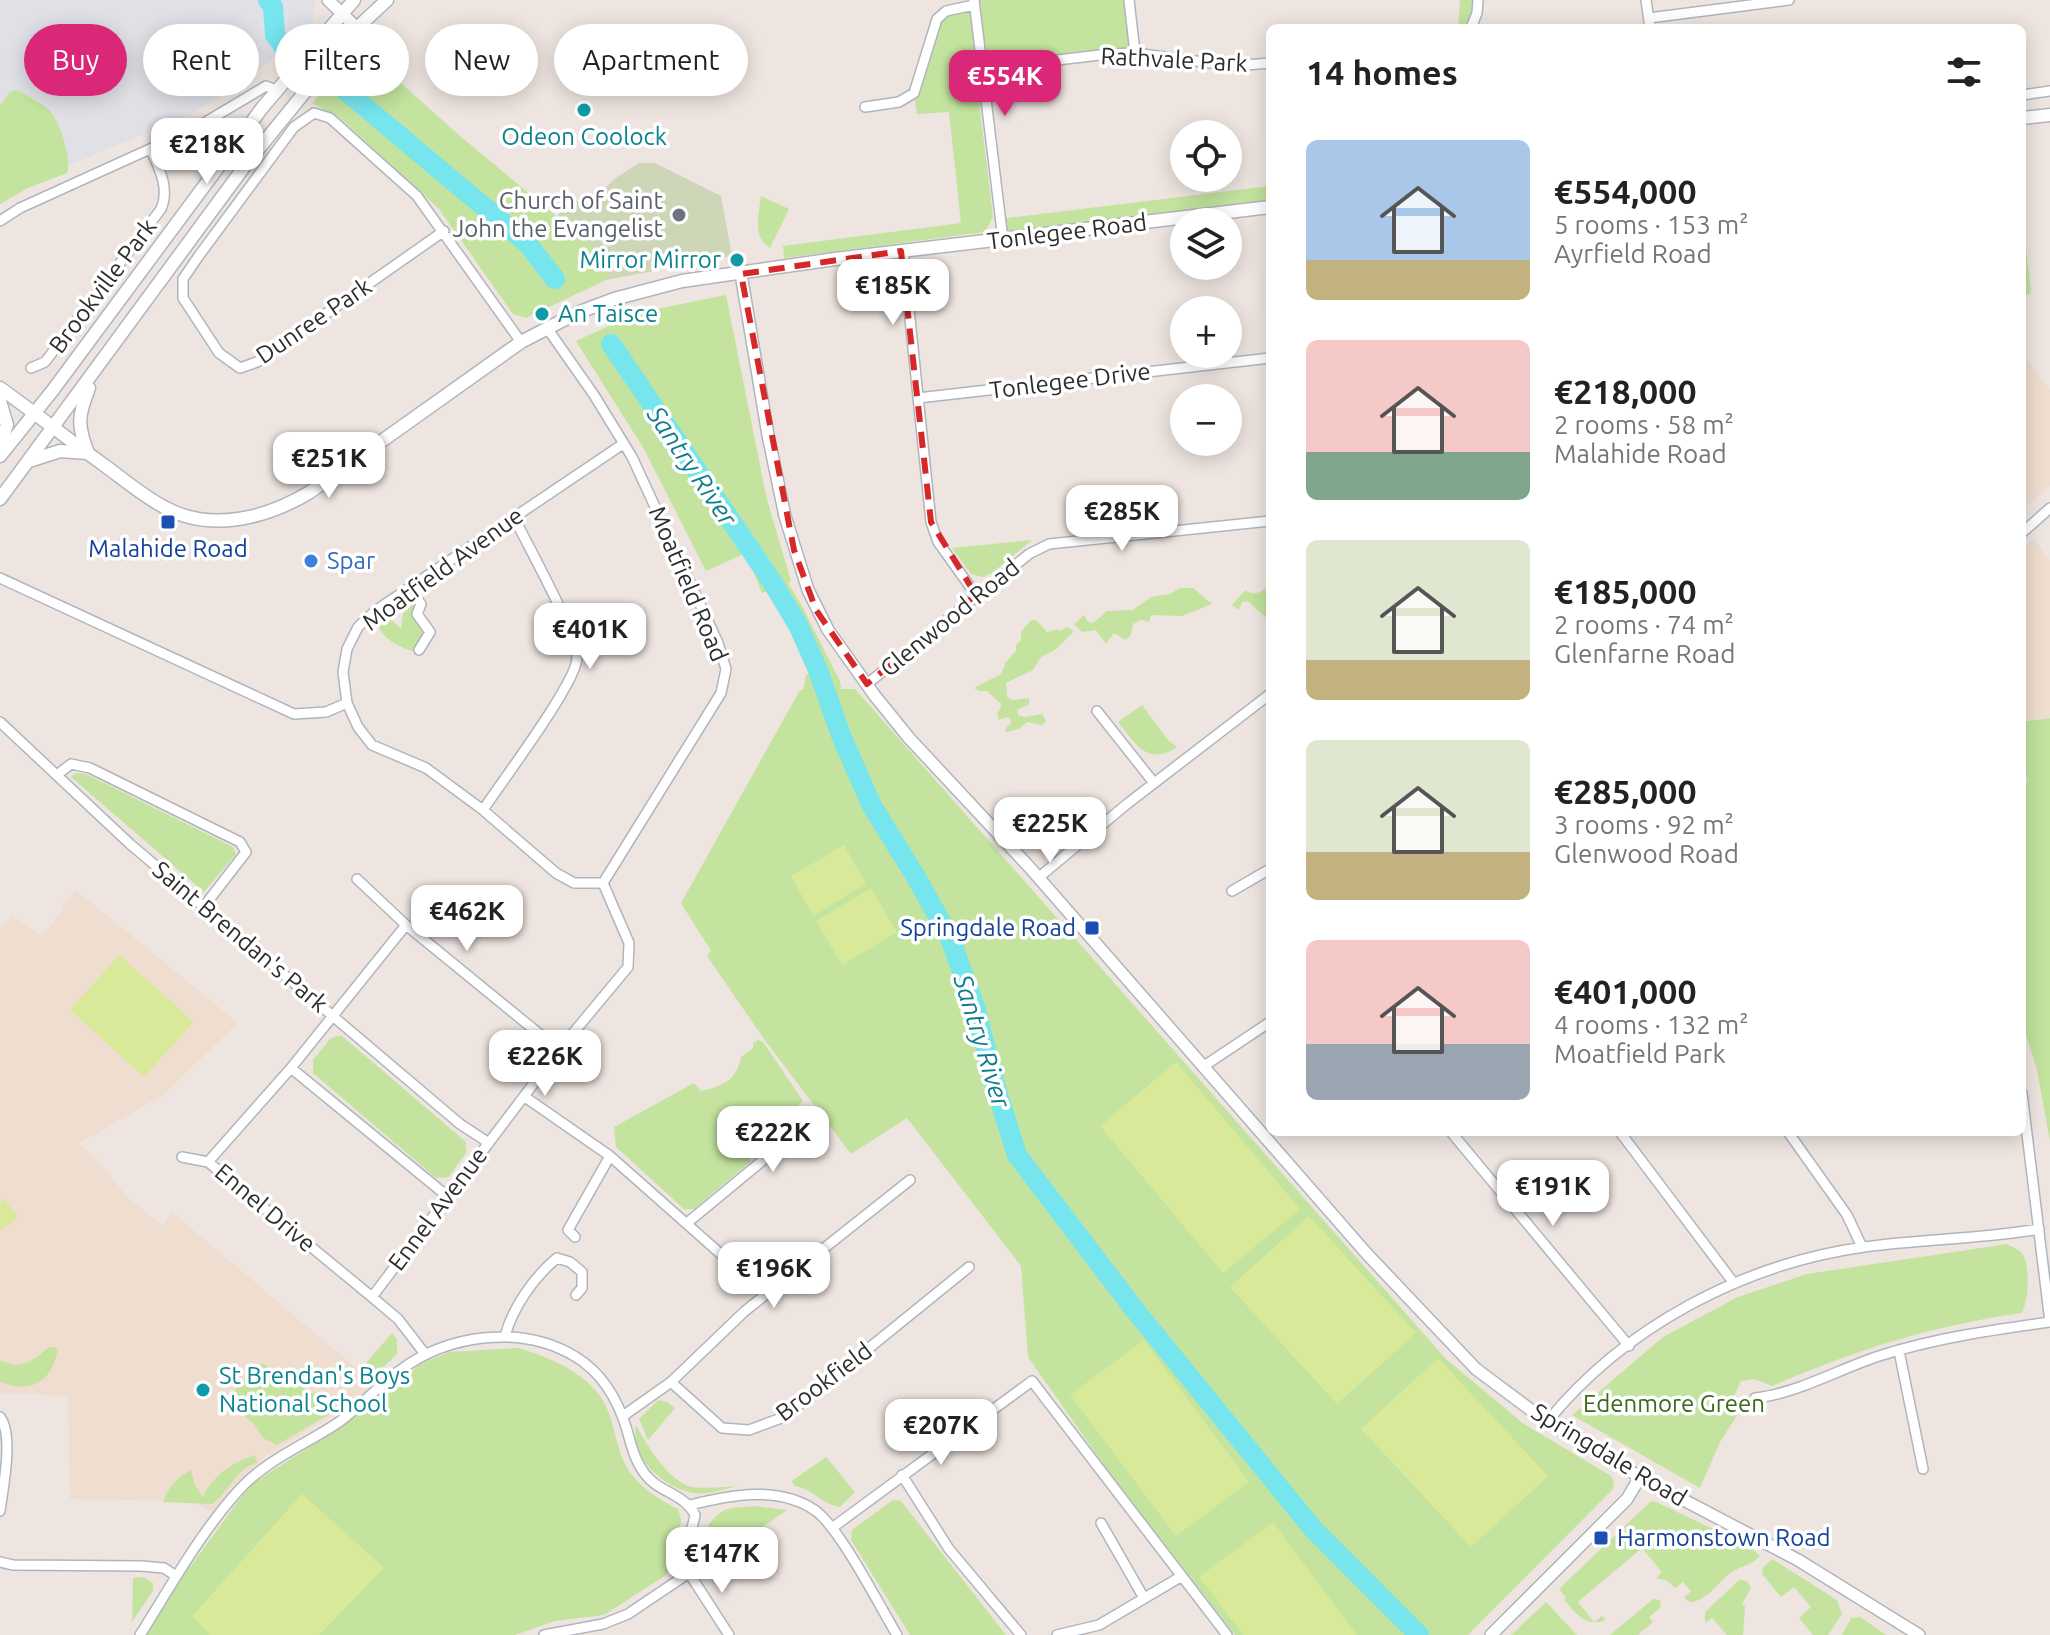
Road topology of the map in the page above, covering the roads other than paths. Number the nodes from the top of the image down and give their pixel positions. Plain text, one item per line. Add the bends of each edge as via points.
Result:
1 (328, 0) edge
2 (354, 0) edge
3 (387, 0) edge
4 (1129, 0) edge
5 (1478, 0) edge
6 (1646, 0) edge
7 (1789, 0) edge
8 (974, 2) edge
9 (1756, 2) edge
10 (341, 13) junction
11 (1650, 23) edge
12 (332, 24) edge
13 (353, 24) edge
14 (361, 24) edge
15 (1473, 24) edge
16 (1135, 53) junction
17 (1266, 63) edge
18 (982, 69) junction
19 (275, 90) edge
20 (275, 91) edge
21 (2050, 91) edge
22 (2026, 94) edge
23 (301, 96) edge
24 (865, 107) dead end
25 (2050, 115) edge
26 (2026, 118) edge
27 (151, 150) junction
28 (1266, 207) edge
29 (0, 221) edge
30 (444, 231) junction
31 (1003, 240) junction
32 (903, 251) junction
33 (741, 274) junction
34 (547, 328) junction
35 (521, 342) junction
36 (1266, 358) edge
37 (31, 368) dead end
38 (96, 370) junction
39 (0, 388) edge
40 (918, 398) junction
41 (0, 401) edge
42 (33, 415) junction
43 (51, 428) junction
44 (0, 444) edge
45 (623, 444) junction
46 (88, 453) junction
47 (0, 456) edge
48 (27, 462) junction
49 (0, 499) edge
50 (2050, 508) edge
51 (514, 517) junction
52 (1266, 521) edge
53 (2026, 529) edge
54 (0, 578) edge
55 (409, 588) junction
56 (976, 595) junction
57 (419, 650) dead end
58 (867, 684) junction
59 (1266, 697) edge
60 (347, 703) junction
61 (1097, 711) dead end
62 (0, 722) edge
63 (58, 774) junction
64 (1154, 783) junction
65 (483, 810) junction
66 (1266, 871) edge
67 (1038, 878) junction
68 (357, 879) dead end
69 (603, 883) junction
70 (1232, 891) dead end
71 (205, 905) junction
72 (406, 925) junction
73 (333, 1015) junction
74 (1266, 1025) edge
75 (559, 1050) junction
76 (1204, 1066) junction
77 (291, 1068) junction
78 (525, 1097) junction
79 (801, 1112) dead end
80 (2026, 1126) edge
81 (1454, 1136) edge
82 (1623, 1136) edge
83 (1791, 1136) edge
84 (489, 1143) junction
85 (610, 1156) junction
86 (182, 1157) dead end
87 (208, 1162) junction
88 (910, 1180) dead end
89 (447, 1196) junction
90 (687, 1223) junction
91 (2039, 1229) junction
92 (575, 1237) dead end
93 (1862, 1247) junction
94 (723, 1256) dead end
95 (969, 1267) dead end
96 (1733, 1282) junction
97 (576, 1295) dead end
98 (372, 1297) junction
99 (2050, 1322) edge
100 (505, 1336) junction
101 (1629, 1346) junction
102 (1899, 1351) junction
103 (425, 1354) junction
104 (671, 1382) junction
105 (1755, 1398) dead end
106 (623, 1416) junction
107 (0, 1417) edge
108 (1547, 1422) junction
109 (1923, 1469) dead end
110 (902, 1475) junction
111 (1640, 1477) junction
112 (690, 1505) junction
113 (0, 1511) edge
114 (1101, 1523) dead end
115 (832, 1528) junction
116 (0, 1562) edge
117 (689, 1573) junction
118 (176, 1576) junction
119 (1182, 1576) junction
120 (1144, 1598) junction
121 (140, 1635) edge
122 (544, 1635) edge
123 (729, 1635) edge
124 (897, 1635) edge
125 (1021, 1635) edge
126 (1057, 1635) edge
127 (1227, 1635) edge
128 (1491, 1635) edge
129 (1919, 1635) edge

1 - 10 street
2 - 10 main road
3 - 14 main road
4 - 16 street
5 - 15 street
6 - 11 street
7 - 9 street
8 - 18 street
8 - 24 street via 937,19 914,93 899,102
9 - 11 street
10 - 12 main road
10 - 13 street
16 - 17 street, Rathvale Park via 1222,65
16 - 18 street, Rathvale Park
18 - 31 street
19 - 27 street via 266,86
20 - 42 main road
21 - 22 street
23 - 38 main road
25 - 26 main road
27 - 29 street
27 - 37 street, Brookville Park via 163,176 161,209 45,362
28 - 31 main road, Tonlegee Road
30 - 30 street, Dunree Park via 417,196 330,118 314,113 294,127 198,257 183,279 183,298 219,353 240,368 257,362
30 - 35 street, Dunree Park
31 - 32 main road, Tonlegee Road
32 - 33 main road, Tonlegee Road
32 - 40 street
33 - 34 main road, Tonlegee Road via 682,281 614,299
33 - 58 street, Springdale Road via 765,421 794,550 816,610
34 - 35 main road, Tonlegee Road
34 - 45 street, Moatfield Road
35 - 46 main road, Tonlegee Road via 310,492 284,508 251,517 216,521 165,508
36 - 40 street, Tonlegee Drive
38 - 43 main road
38 - 46 main road via 78,419
39 - 42 main road, Tonlegee Road
40 - 56 street via 931,522 938,542
41 - 44 main road via 7,425
42 - 43 main road, Tonlegee Road
42 - 47 main road
43 - 46 main road, Tonlegee Road
43 - 48 main road
45 - 51 street, Moatfield Avenue
45 - 69 street, Moatfield Road via 726,669 721,693
46 - 48 main road via 52,452
48 - 49 main road
50 - 53 street
51 - 55 street, Moatfield Avenue
51 - 65 street via 577,659 569,684
52 - 56 street, Glenwood Road via 1049,544
54 - 60 street via 294,714 326,712
55 - 57 street via 430,632
55 - 60 street, Moatfield Avenue via 358,627 343,672
56 - 58 street, Glenwood Road
58 - 67 street, Springdale Road via 909,738
59 - 64 street
60 - 65 street, Moatfield Avenue via 372,745 426,768
61 - 64 street
62 - 63 street, Saint Brendan's Park
63 - 71 street, Saint Brendan's Park via 130,844
63 - 71 street via 71,764 90,768 240,842 246,852
64 - 67 street
65 - 69 street, Moatfield Avenue via 556,873 574,883
66 - 70 street
67 - 76 street, Springdale Road
68 - 72 street
69 - 75 street, Ennel Avenue via 629,943 628,967
71 - 73 street, Saint Brendan's Park
72 - 73 street, Ennel Drive
72 - 75 street
73 - 77 street, Ennel Drive
73 - 84 street, Saint Brendan's Park
74 - 76 street
75 - 78 street, Ennel Avenue
76 - 108 street, Springdale Road via 1455,1349
77 - 87 street, Ennel Drive
77 - 89 street
78 - 84 street, Ennel Avenue
78 - 85 street
79 - 90 street via 808,1123
80 - 91 street
81 - 101 street
82 - 96 street
83 - 93 street via 1847,1215
84 - 89 street, Ennel Avenue
85 - 90 street
85 - 92 street via 568,1230
86 - 87 street
87 - 98 street, Ennel Drive
88 - 104 street via 745,1311
89 - 98 street, Ennel Avenue
90 - 94 street
91 - 93 street
91 - 99 street
93 - 96 street
95 - 104 street, Brookfield via 784,1417 749,1430 722,1428
96 - 101 street
97 - 100 street via 582,1288 582,1272 557,1258 510,1318
98 - 103 street, Ennel Drive via 398,1319
99 - 102 street
100 - 103 street
100 - 106 street via 577,1357 605,1383
101 - 108 street via 1571,1394
102 - 105 street via 1776,1396
102 - 109 street
103 - 118 street via 338,1422 261,1469 227,1505
104 - 106 street
106 - 112 street via 644,1474
107 - 113 street via 6,1430
108 - 111 street, Springdale Road
110 - 115 street
110 - 119 street via 1032,1381
110 - 125 street via 949,1549
111 - 128 street via 1627,1499
111 - 129 street, Springdale Road via 1798,1560
112 - 115 street via 731,1495 778,1495 815,1510
112 - 117 street via 695,1515 685,1562
114 - 120 street
115 - 124 street
116 - 118 street via 141,1566 164,1568
117 - 122 street via 628,1614
117 - 123 street
118 - 121 street
119 - 120 street
119 - 127 street
120 - 126 street via 1099,1625

